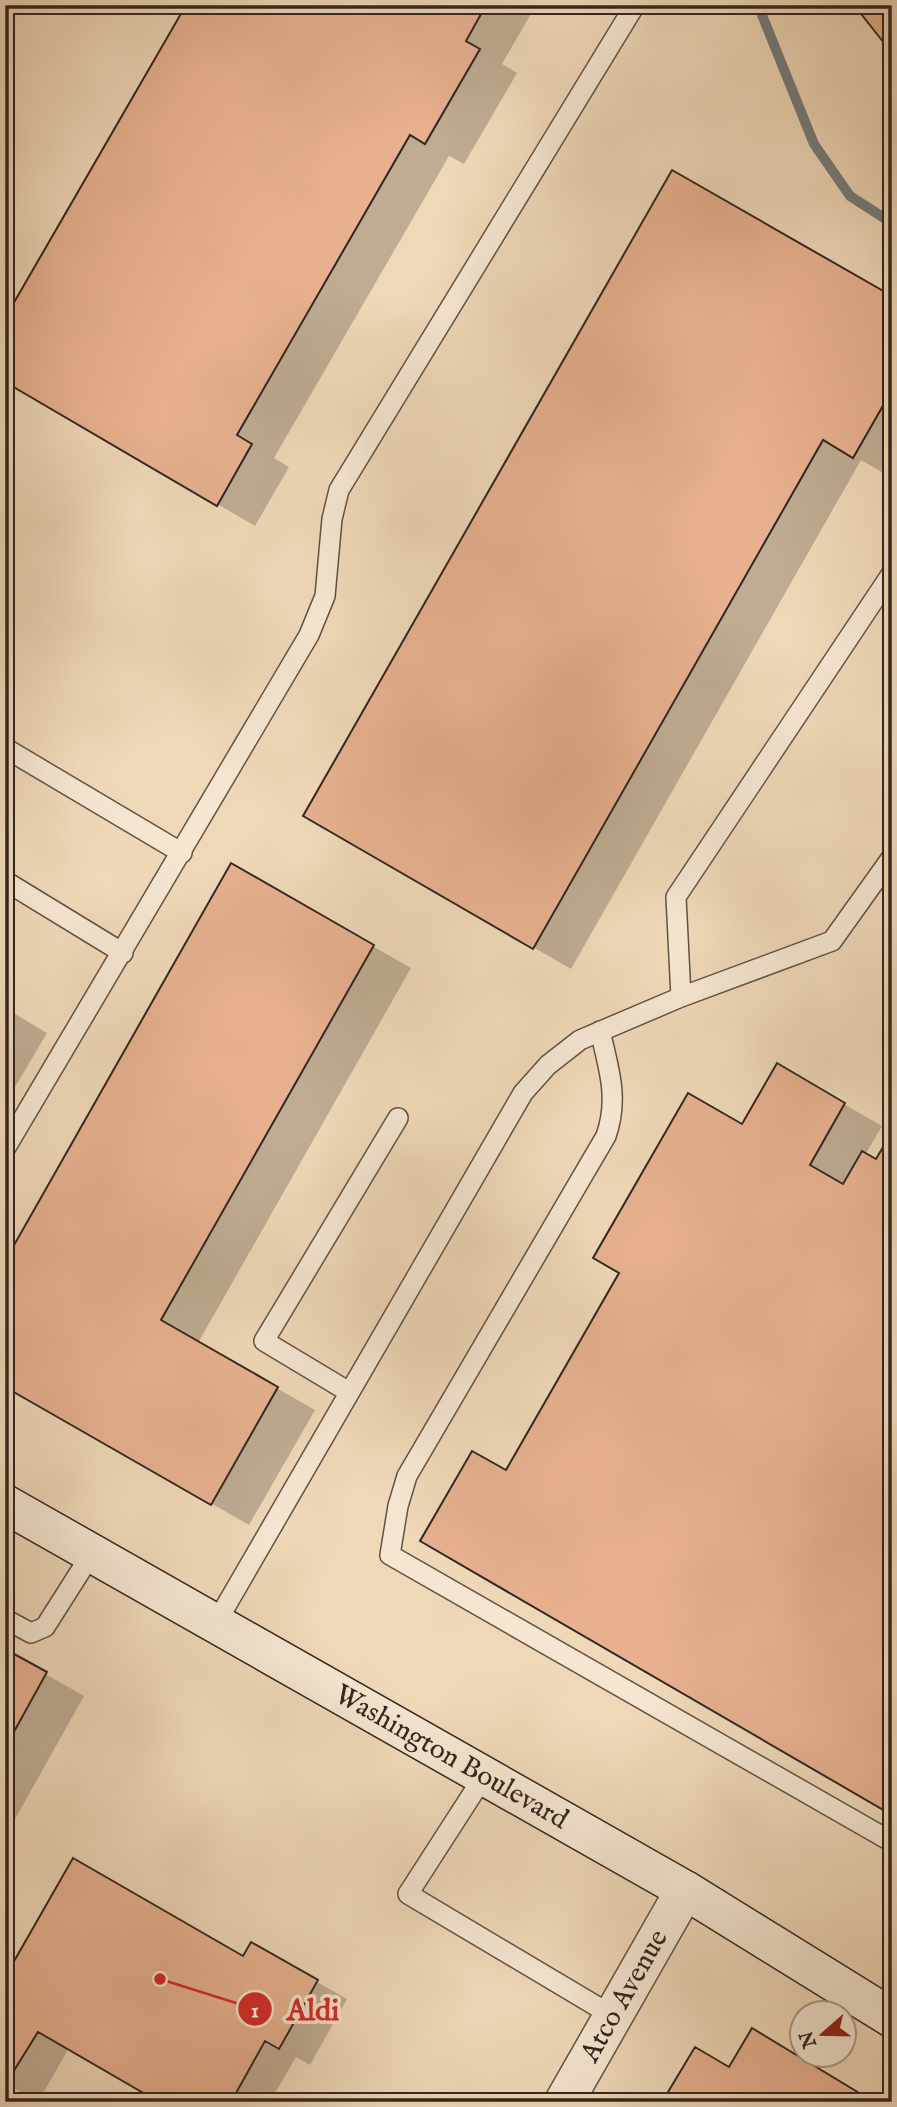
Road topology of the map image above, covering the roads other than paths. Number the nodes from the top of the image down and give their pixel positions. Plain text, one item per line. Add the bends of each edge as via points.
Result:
1 (635, 5) edge
2 (892, 573) edge
3 (5, 748) edge
4 (182, 853) junction
5 (892, 857) edge
6 (5, 881) edge
7 (123, 953) junction
8 (681, 998) junction
9 (600, 1031) junction
10 (398, 1118) dead end
11 (5, 1149) edge
12 (349, 1392) junction
13 (5, 1504) edge
14 (92, 1553) junction
15 (5, 1619) edge
16 (216, 1623) junction
17 (484, 1776) junction
18 (892, 1842) edge
19 (685, 1890) junction
20 (613, 2016) junction
21 (892, 2018) edge
22 (564, 2102) edge

1 - 4 lane via 339,490 325,596 309,635
2 - 8 lane via 676,897
3 - 4 lane
4 - 7 lane
5 - 8 lane via 832,941
6 - 7 lane
7 - 11 lane
8 - 9 lane
9 - 12 lane via 558,1057 523,1093
9 - 18 lane via 614,1090 606,1136 407,1476 390,1555
10 - 12 lane via 264,1341
12 - 16 lane
13 - 14 main road, Washington Boulevard
14 - 15 lane via 45,1627 31,1633
14 - 16 main road, Washington Boulevard
16 - 17 main road, Washington Boulevard
17 - 19 main road, Washington Boulevard
17 - 20 lane via 408,1894
19 - 20 main road, Atco Avenue
19 - 21 main road, Washington Boulevard
20 - 22 main road, Atco Avenue

